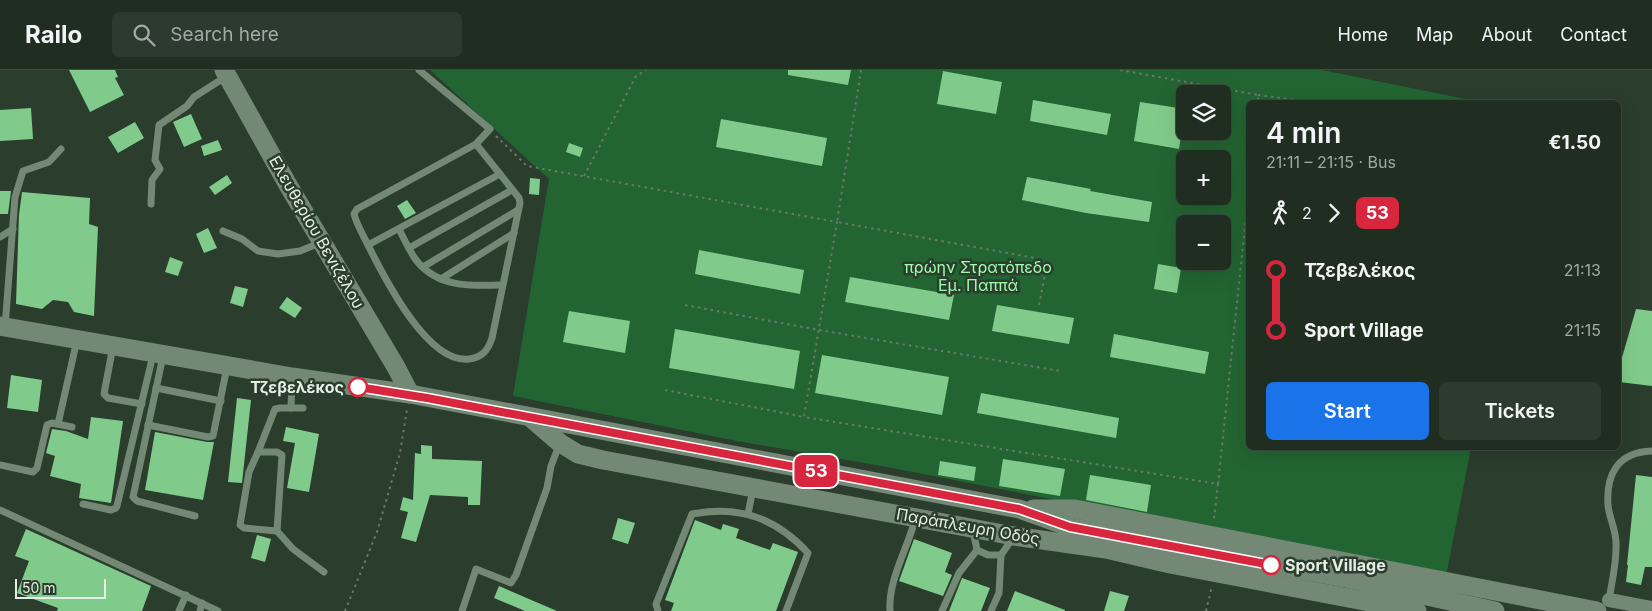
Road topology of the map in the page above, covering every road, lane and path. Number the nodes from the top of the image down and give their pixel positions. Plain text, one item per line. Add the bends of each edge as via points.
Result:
1 (418, 70) edge
2 (646, 70) edge
3 (861, 70) edge
4 (1120, 70) edge
5 (225, 73) edge
6 (1258, 95) junction
7 (1258, 100) edge
8 (1296, 100) edge
9 (490, 130) junction
10 (476, 144) junction
11 (61, 149) dead end
12 (500, 174) junction
13 (584, 176) junction
14 (512, 190) junction
15 (150, 204) dead end
16 (518, 210) junction
17 (1246, 217) edge
18 (837, 222) junction
19 (13, 229) junction
20 (399, 229) junction
21 (223, 231) dead end
22 (514, 233) junction
23 (0, 237) edge
24 (322, 242) junction
25 (368, 245) junction
26 (409, 248) junction
27 (423, 266) junction
28 (441, 279) junction
29 (502, 284) junction
30 (685, 304) dead end
31 (1039, 305) dead end
32 (3, 327) edge
33 (819, 330) junction
34 (77, 339) junction
35 (114, 346) junction
36 (159, 354) junction
37 (227, 366) junction
38 (1060, 371) dead end
39 (292, 377) junction
40 (156, 388) junction
41 (665, 390) dead end
42 (410, 394) junction
43 (221, 401) junction
44 (142, 404) junction
45 (291, 408) junction
46 (303, 408) dead end
47 (530, 417) junction
48 (804, 417) junction
49 (58, 424) junction
50 (148, 425) junction
51 (72, 427) dead end
52 (560, 443) junction
53 (1652, 451) edge
54 (258, 452) junction
55 (0, 465) edge
56 (1218, 484) junction
57 (753, 487) junction
58 (83, 504) dead end
59 (1019, 509) junction
60 (0, 510) edge
61 (748, 514) junction
62 (194, 516) dead end
63 (916, 517) junction
64 (972, 527) junction
65 (277, 531) junction
66 (1014, 536) junction
67 (1212, 537) junction
68 (1106, 549) junction
69 (977, 550) junction
70 (1197, 551) junction
71 (1001, 555) junction
72 (324, 572) dead end
73 (1215, 572) junction
74 (186, 595) junction
75 (1603, 605) edge
76 (201, 607) edge
77 (1382, 608) edge
78 (1652, 608) edge
79 (180, 611) edge
80 (218, 611) edge
81 (345, 611) edge
82 (462, 611) edge
83 (658, 611) edge
84 (786, 611) edge
85 (890, 611) edge
86 (942, 611) edge
87 (991, 611) edge
88 (1206, 611) edge
89 (1417, 611) edge
90 (1495, 611) edge

1 - 9 lane
2 - 13 path via 636,76
3 - 18 path
4 - 6 path
5 - 15 lane via 159,125 155,160 160,169 152,180
5 - 24 main road, Ελευθερίου Βενιζέλου
6 - 7 path
6 - 8 path
9 - 10 lane
9 - 13 path via 527,166
10 - 12 lane
10 - 25 lane via 357,209 355,216
11 - 19 lane via 49,162 23,171 15,197
12 - 14 lane
12 - 20 lane
13 - 18 path
14 - 16 lane via 520,199
14 - 26 lane
16 - 22 lane
16 - 27 lane
17 - 56 path
18 - 31 path via 1035,258 1045,274
18 - 33 path
19 - 23 lane
19 - 32 lane
20 - 25 lane
20 - 26 lane
21 - 24 lane via 258,251 278,254 300,251
22 - 28 lane
22 - 29 lane
24 - 42 main road, Ελευθερίου Βενιζέλου
25 - 29 lane via 404,312 446,354 463,360 477,358 488,350
26 - 27 lane
27 - 28 lane
28 - 29 lane via 460,285
30 - 33 path
32 - 34 main road
33 - 38 path
33 - 48 path
34 - 35 main road
34 - 49 lane
35 - 36 main road
35 - 44 lane via 104,394 108,398
36 - 37 main road
36 - 40 lane
36 - 44 lane
37 - 39 main road
37 - 43 lane
39 - 42 main road
39 - 45 lane
40 - 43 lane
40 - 50 lane
41 - 48 path
42 - 47 main road
42 - 81 path via 400,453 377,532
43 - 50 lane via 211,437
44 - 58 lane via 116,508 111,510
45 - 46 lane
45 - 54 lane via 276,409
47 - 52 main road, Παράπλευρη Οδός
47 - 59 main road
48 - 56 path
49 - 51 lane
49 - 55 lane via 49,423 45,427 35,470 30,472
50 - 62 lane via 133,497 137,501
52 - 57 main road, Παράπλευρη Οδός via 578,454 603,460
52 - 82 lane via 551,466 548,488 516,575 511,583 476,569
53 - 75 lane via 1616,465 1611,476 1608,506 1617,545
54 - 65 lane via 282,455
54 - 65 lane via 249,472 240,525
56 - 67 path
57 - 61 lane
57 - 63 main road, Παράπλευρη Οδός
59 - 67 main road via 1075,509
59 - 70 main road via 1070,527
60 - 74 lane
61 - 83 lane via 720,511 692,514 656,604
61 - 84 lane via 787,533 808,553
63 - 64 main road, Παράπλευρη Οδός
63 - 85 lane via 889,597
64 - 66 main road, Παράπλευρη Οδός
64 - 69 lane
65 - 72 lane via 293,549
66 - 68 main road, Παράπλευρη Οδός
66 - 71 lane
67 - 75 main road
68 - 70 main road
68 - 73 main road, Παράπλευρη Οδός
69 - 71 lane via 988,555
69 - 86 lane via 960,573
70 - 90 main road via 1350,579
71 - 87 lane via 1000,593
73 - 77 main road, Παράπλευρη Οδός
73 - 88 path
74 - 76 lane
74 - 79 lane
75 - 78 street
76 - 80 lane
77 - 89 main road, Παράπλευρη Οδός

